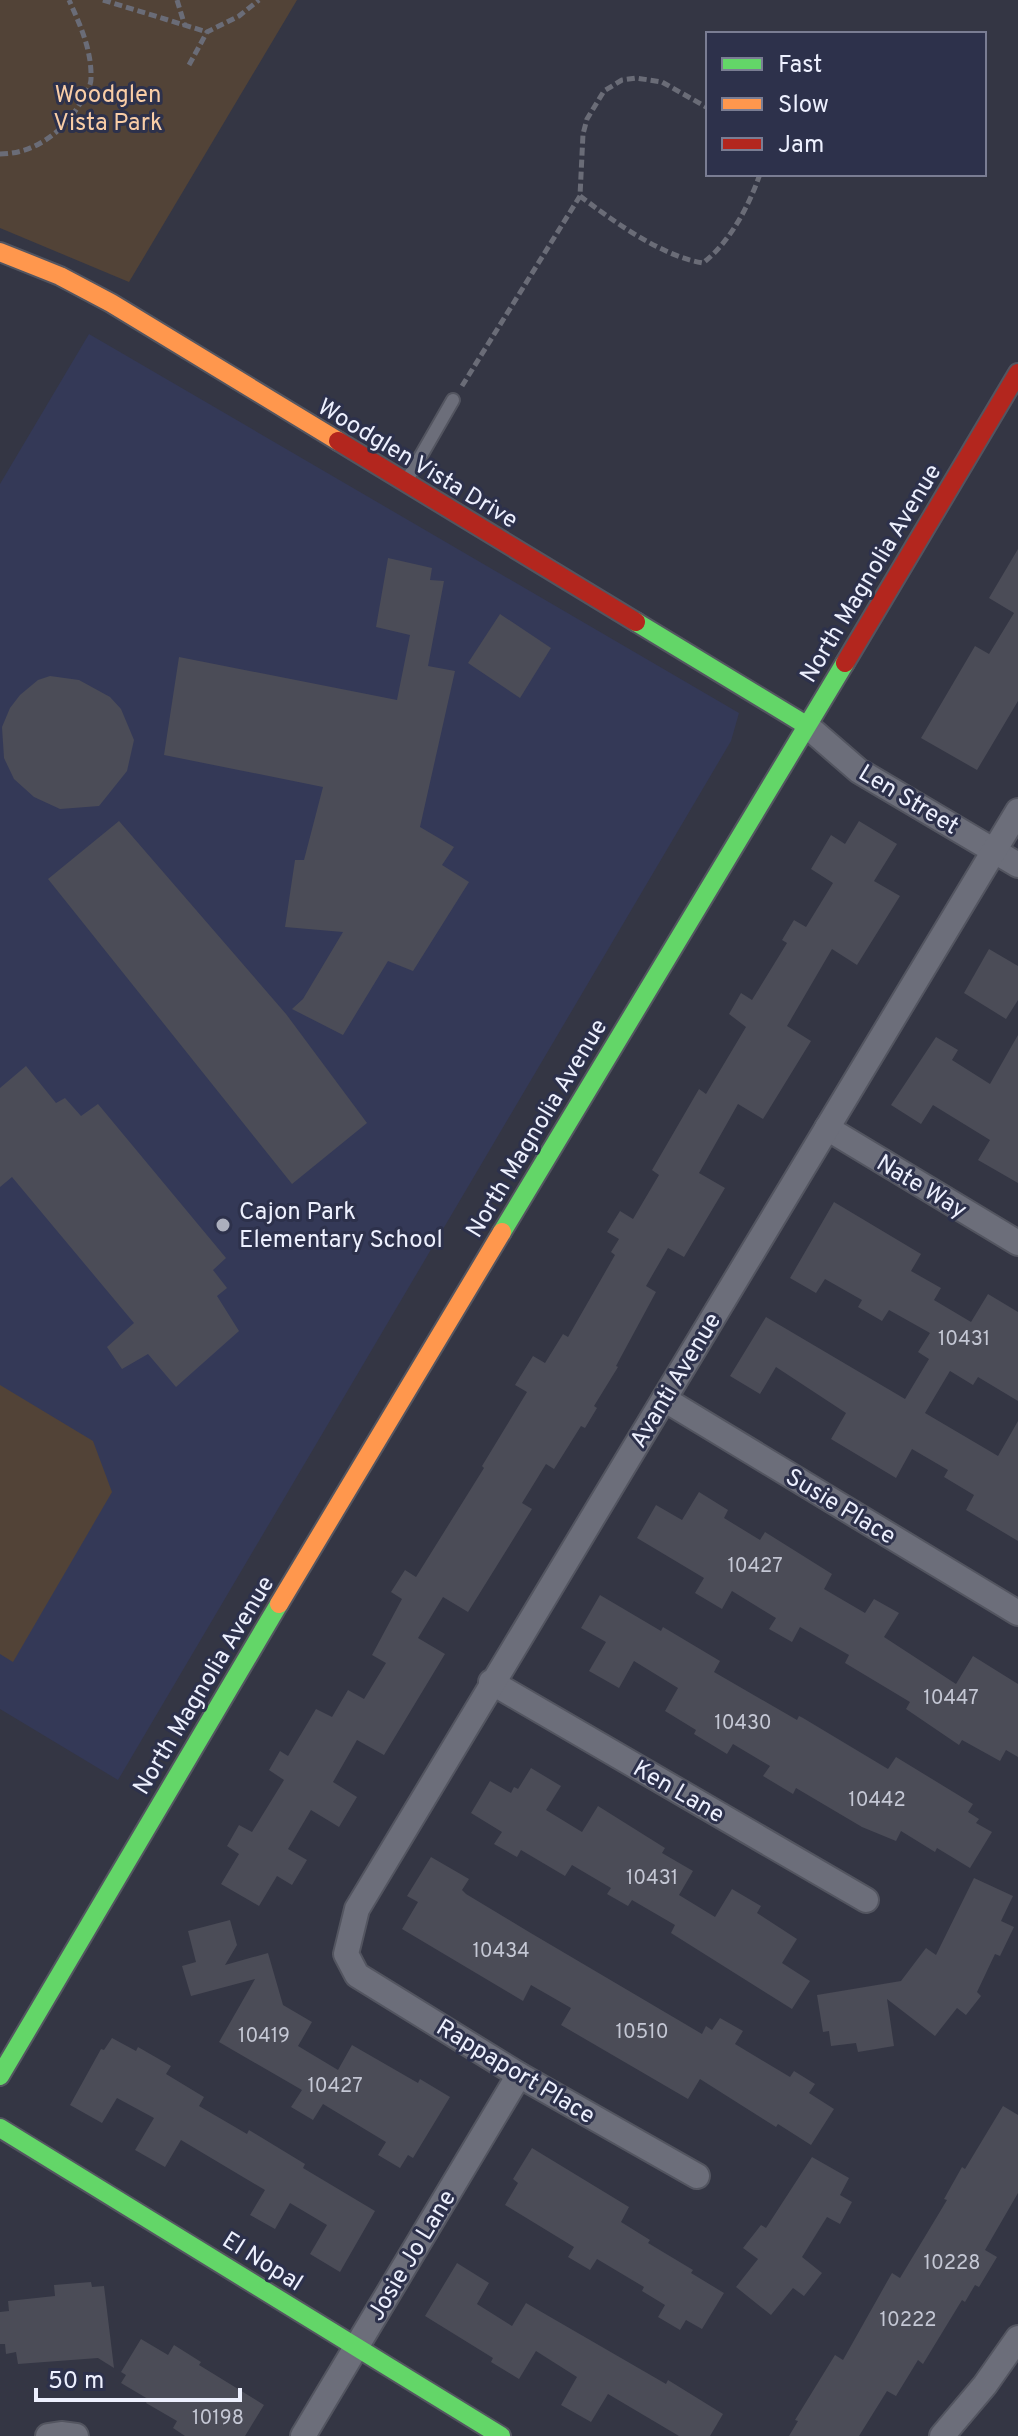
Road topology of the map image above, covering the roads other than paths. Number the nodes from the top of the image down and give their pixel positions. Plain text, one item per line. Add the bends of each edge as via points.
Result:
1 (0, 252) edge
2 (1018, 373) edge
3 (453, 400) road end
4 (405, 483) junction
5 (806, 725) junction
6 (1018, 811) edge
7 (994, 850) junction
8 (1018, 865) edge
9 (827, 1128) junction
10 (1018, 1243) edge
11 (664, 1399) junction
12 (1018, 1613) edge
13 (491, 1682) junction
14 (866, 1900) dead end
15 (346, 1954) joint
16 (519, 2075) junction
17 (0, 2076) edge
18 (0, 2128) edge
19 (697, 2176) dead end
20 (1018, 2338) edge
21 (356, 2347) junction
22 (48, 2436) edge
23 (76, 2436) edge
24 (303, 2436) edge
25 (501, 2436) edge
26 (942, 2436) edge

1 - 4 main road, Woodglen Vista Drive via 111,303
2 - 5 main road, North Magnolia Avenue
3 - 4 lane
4 - 5 main road, Woodglen Vista Drive
5 - 7 street, Len Street via 859,771
5 - 17 main road, North Magnolia Avenue
6 - 7 street, Avanti Avenue
7 - 8 street, Len Street
7 - 9 street, Avanti Avenue
9 - 10 street, Nate Way
9 - 11 street, Avanti Avenue
11 - 12 street, Susie Place
11 - 13 street, Avanti Avenue
13 - 14 street, Ken Lane
13 - 15 street, Avanti Avenue via 357,1909
15 - 16 street, Rappaport Place via 357,1975
16 - 19 street, Rappaport Place
16 - 21 street, Josie Jo Lane
18 - 21 main road, El Nopal
20 - 26 street
21 - 24 street, Josie Jo Lane
21 - 25 main road, El Nopal
22 - 23 street

